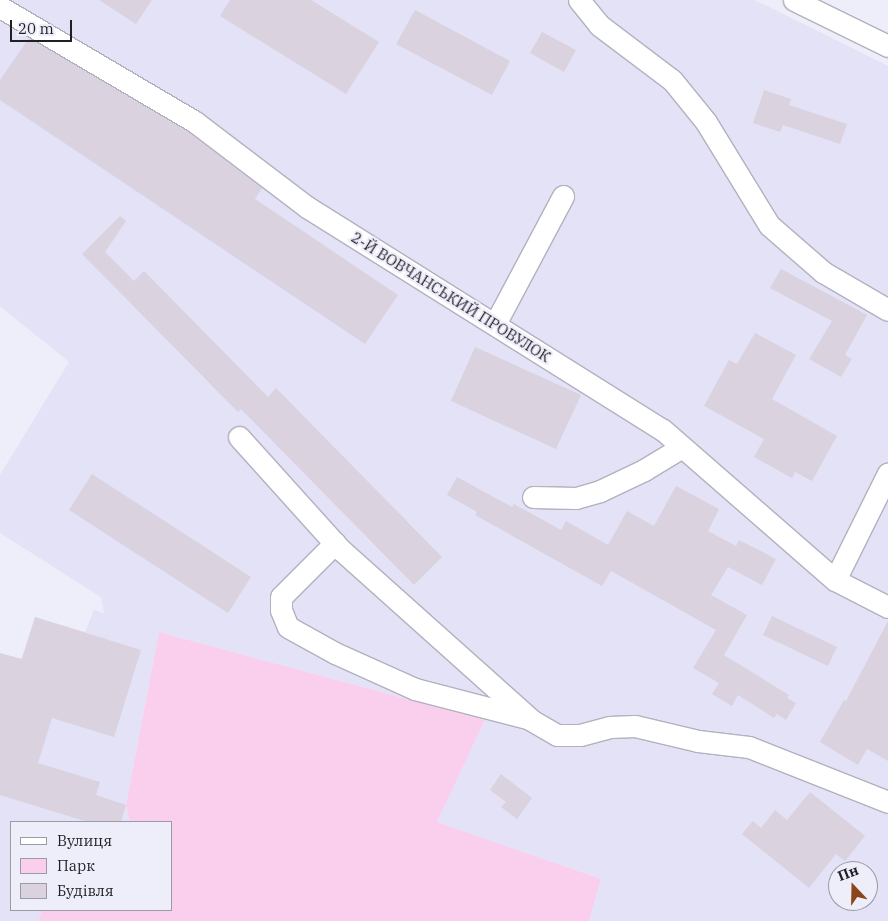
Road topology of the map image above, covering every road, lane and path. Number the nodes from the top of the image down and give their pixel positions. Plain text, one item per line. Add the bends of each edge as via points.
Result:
1 (579, 0) edge
2 (794, 0) edge
3 (0, 7) edge
4 (888, 46) edge
5 (563, 196) dead end
6 (888, 310) edge
7 (494, 324) junction
8 (239, 437) dead end
9 (682, 446) junction
10 (888, 473) edge
11 (533, 497) dead end
12 (335, 543) junction
13 (835, 580) junction
14 (888, 607) edge
15 (531, 720) junction
16 (888, 802) edge

1 - 6 street via 599,26 672,80 706,122 769,225 823,272
2 - 4 street
3 - 7 street, 2-Й ВОВЧАНСЬКИЙ ПРОВУЛОК via 195,122 307,207
5 - 7 street
7 - 9 street, 2-Й ВОВЧАНСЬКИЙ ПРОВУЛОК via 663,430
8 - 12 street
9 - 11 street via 644,470 600,491 576,498
9 - 13 street, 2-Й ВОВЧАНСЬКИЙ ПРОВУЛОК
10 - 13 street
12 - 15 street
12 - 15 street via 281,597 281,610 288,627 335,654 415,689
13 - 14 street, 2-Й ВОВЧАНСЬКИЙ ПРОВУЛОК
15 - 16 street via 557,735 580,735 609,727 635,726 698,741 749,747

